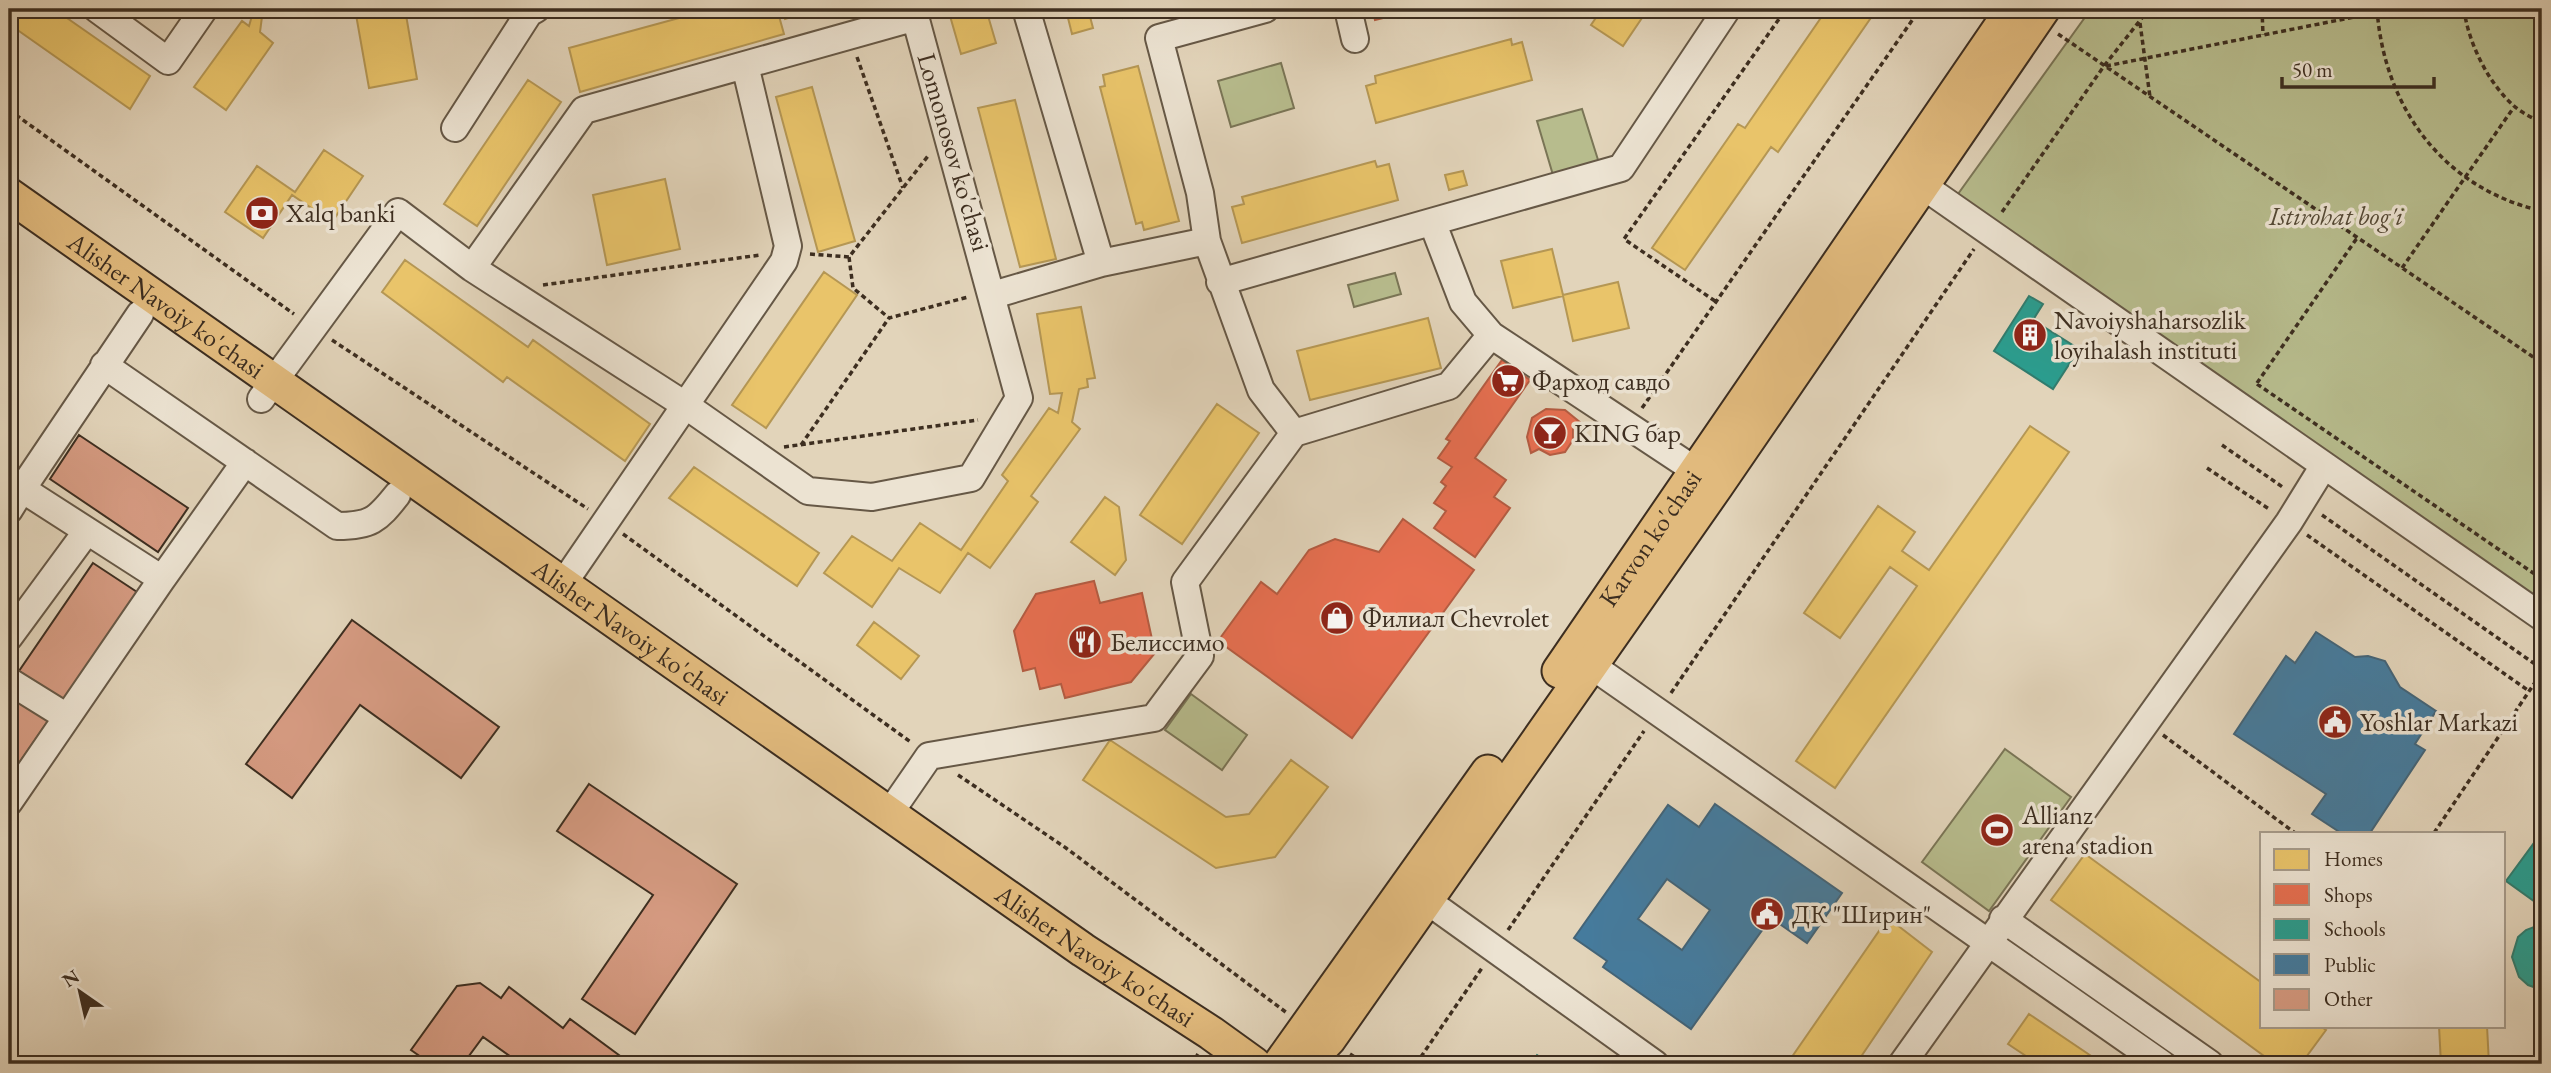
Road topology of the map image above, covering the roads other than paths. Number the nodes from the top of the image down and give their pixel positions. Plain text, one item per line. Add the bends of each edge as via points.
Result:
1 (97, 9) edge
2 (204, 9) edge
3 (536, 9) edge
4 (1026, 9) edge
5 (1265, 9) edge
6 (1348, 9) edge
7 (1727, 9) edge
8 (2031, 12) edge
9 (915, 13) edge
10 (1355, 39) dead end
11 (745, 65) junction
12 (455, 128) dead end
13 (1913, 179) junction
14 (9, 195) edge
15 (9, 221) edge
16 (1433, 224) junction
17 (1207, 241) junction
18 (1101, 263) junction
19 (472, 268) junction
20 (1220, 282) junction
21 (993, 293) junction
22 (140, 314) junction
23 (1491, 335) junction
24 (104, 365) junction
25 (267, 391) junction
26 (685, 405) junction
27 (1294, 433) junction
28 (245, 462) junction
29 (2323, 467) junction
30 (1706, 478) junction
31 (397, 495) junction
32 (15, 499) edge
33 (87, 531) junction
34 (162, 579) junction
35 (563, 584) junction
36 (2542, 617) edge
37 (9, 637) edge
38 (1582, 659) junction
39 (9, 681) edge
40 (67, 718) junction
41 (9, 802) edge
42 (890, 814) junction
43 (1426, 900) junction
44 (2003, 919) junction
45 (1988, 942) junction
46 (1216, 1064) edge
47 (1254, 1064) edge
48 (1280, 1064) edge
49 (1305, 1064) edge
50 (1655, 1064) edge
51 (1902, 1064) edge
52 (2162, 1064) edge
53 (2210, 1064) edge

1 - 2 street via 168,61
3 - 12 street via 529,13
4 - 18 street
5 - 17 street via 1159,38 1200,193
6 - 10 street
7 - 16 street via 1621,168
8 - 13 main road, Karvon ko'chasi
9 - 11 street
9 - 21 street, Lomonosov ko'chasi
11 - 19 street via 584,110
11 - 26 street via 788,246 784,261
13 - 29 street
13 - 30 main road, Karvon ko'chasi
14 - 25 main road, Alisher Navoiy ko'chasi
15 - 22 main road, Alisher Navoiy ko'chasi
16 - 20 street
16 - 23 street via 1463,302
17 - 18 street
17 - 20 street
18 - 21 street
19 - 25 street via 398,212
19 - 26 street
20 - 27 street via 1261,390
21 - 26 street via 1019,398 971,478 872,497 808,491
22 - 24 street
22 - 25 main road, Alisher Navoiy ko'chasi
23 - 27 street via 1449,386
23 - 30 street
24 - 28 street
24 - 32 street
25 - 31 main road, Alisher Navoiy ko'chasi
25 - 35 main road, Alisher Navoiy ko'chasi
26 - 35 street
27 - 42 street via 1185,582 1200,656 1154,718 929,756
28 - 31 street via 337,526 377,520
28 - 34 street
29 - 36 street
29 - 44 street via 2147,724
30 - 38 main road, Karvon ko'chasi
31 - 46 main road, Alisher Navoiy ko'chasi
32 - 33 street
33 - 34 street
33 - 37 street
34 - 40 street
35 - 42 main road, Alisher Navoiy ko'chasi
38 - 43 main road
38 - 45 street
38 - 48 main road, Karvon ko'chasi
39 - 40 street
40 - 41 street
42 - 47 main road, Alisher Navoiy ko'chasi
43 - 49 main road via 1329,1040
43 - 50 street
44 - 45 street
44 - 53 street
45 - 51 street
45 - 52 street

